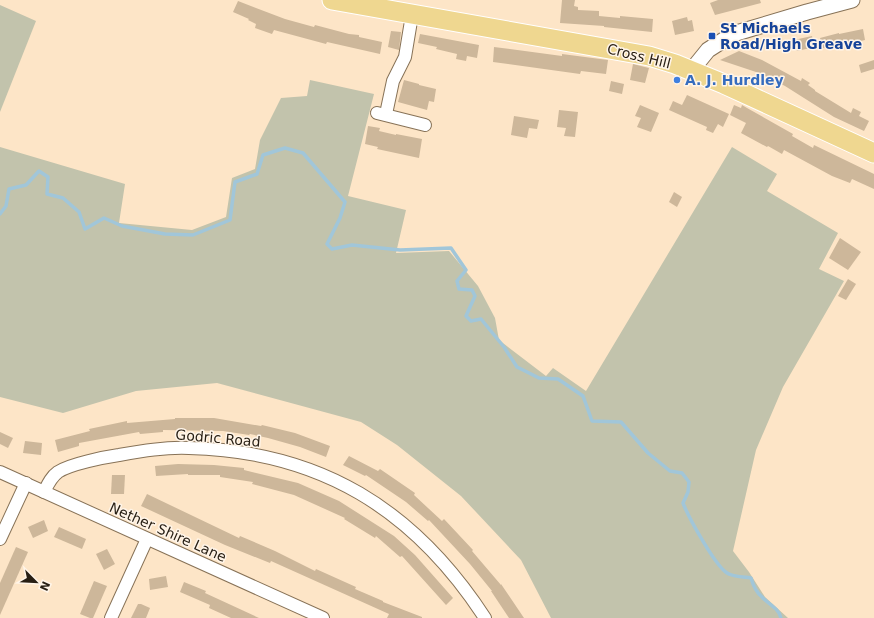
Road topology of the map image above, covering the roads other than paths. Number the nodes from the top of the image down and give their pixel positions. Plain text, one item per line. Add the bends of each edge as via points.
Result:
1 (332, 0) edge
2 (852, 0) edge
3 (412, 15) junction
4 (691, 71) junction
5 (425, 125) dead end
6 (874, 153) edge
7 (0, 472) edge
8 (26, 484) junction
9 (44, 492) junction
10 (0, 539) edge
11 (147, 539) junction
12 (111, 618) edge
13 (323, 618) edge
14 (485, 618) edge

1 - 3 main road, Cross Hill
2 - 4 street via 733,34 708,50
3 - 4 main road, Cross Hill via 649,56
3 - 5 street via 405,57 381,114
4 - 6 main road, Cross Hill
7 - 8 street, Nether Shire Lane
8 - 9 street, Nether Shire Lane
8 - 10 street
9 - 11 street, Nether Shire Lane
9 - 14 street, Godric Road via 59,472 114,455 152,449 210,449 275,459 329,477 353,489 405,524 450,569
11 - 12 street
11 - 13 street, Nether Shire Lane

